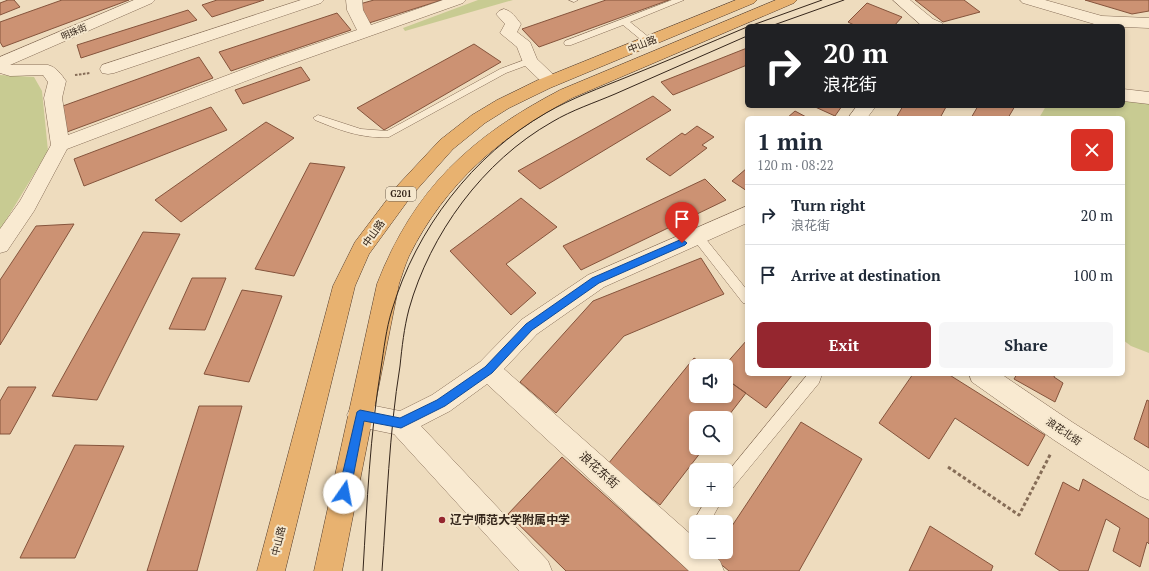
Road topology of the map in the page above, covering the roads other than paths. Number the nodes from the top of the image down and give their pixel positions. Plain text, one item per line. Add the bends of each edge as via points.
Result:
1 (147, 0) edge
2 (316, 0) edge
3 (354, 0) edge
4 (458, 0) edge
5 (680, 0) edge
6 (748, 0) edge
7 (790, 0) edge
8 (901, 0) edge
9 (1028, 0) edge
10 (504, 14) dead end
11 (624, 21) junction
12 (1149, 23) edge
13 (928, 24) edge
14 (366, 31) junction
15 (648, 41) junction
16 (568, 42) dead end
17 (530, 61) junction
18 (1, 62) edge
19 (108, 69) road end
20 (551, 81) junction
21 (1125, 94) edge
22 (1149, 98) edge
23 (318, 118) dead end
24 (60, 145) junction
25 (745, 215) edge
26 (697, 236) junction
27 (0, 245) edge
28 (745, 296) edge
29 (488, 370) junction
30 (815, 376) edge
31 (984, 376) edge
32 (360, 415) junction
33 (401, 423) junction
34 (733, 476) edge
35 (1149, 486) edge
36 (689, 540) edge
37 (703, 559) edge
38 (271, 571) edge
39 (328, 571) edge
40 (538, 571) edge
41 (710, 571) edge

1 - 18 street, 明珠街
2 - 19 street
3 - 14 street via 355,10
4 - 14 street
5 - 11 lane
6 - 15 highway, 中山路 / G201
7 - 32 highway, 中山路 / G201 via 553,100 515,122 465,162 417,222 399,254 388,284
8 - 13 street
9 - 12 street via 1101,21
10 - 17 street via 513,24 508,33 524,45
11 - 15 lane
11 - 16 lane
14 - 24 street
15 - 20 highway, 中山路 / G201
17 - 20 street
17 - 23 lane via 503,71 389,134 374,136 357,133
18 - 24 street via 10,71 48,70 56,79 53,98
20 - 38 highway, 中山路 / G201 via 495,109 440,150 410,183 362,248 344,286
21 - 22 street
24 - 27 street via 26,206
25 - 26 street
26 - 28 lane
26 - 29 street via 596,281 529,327
29 - 33 street via 441,403
29 - 36 street, 浪花东街
30 - 34 lane
31 - 35 street, 浪花北街
32 - 33 street
32 - 39 highway, 中山路 / G201
33 - 40 street
37 - 41 street, 浪花东街

